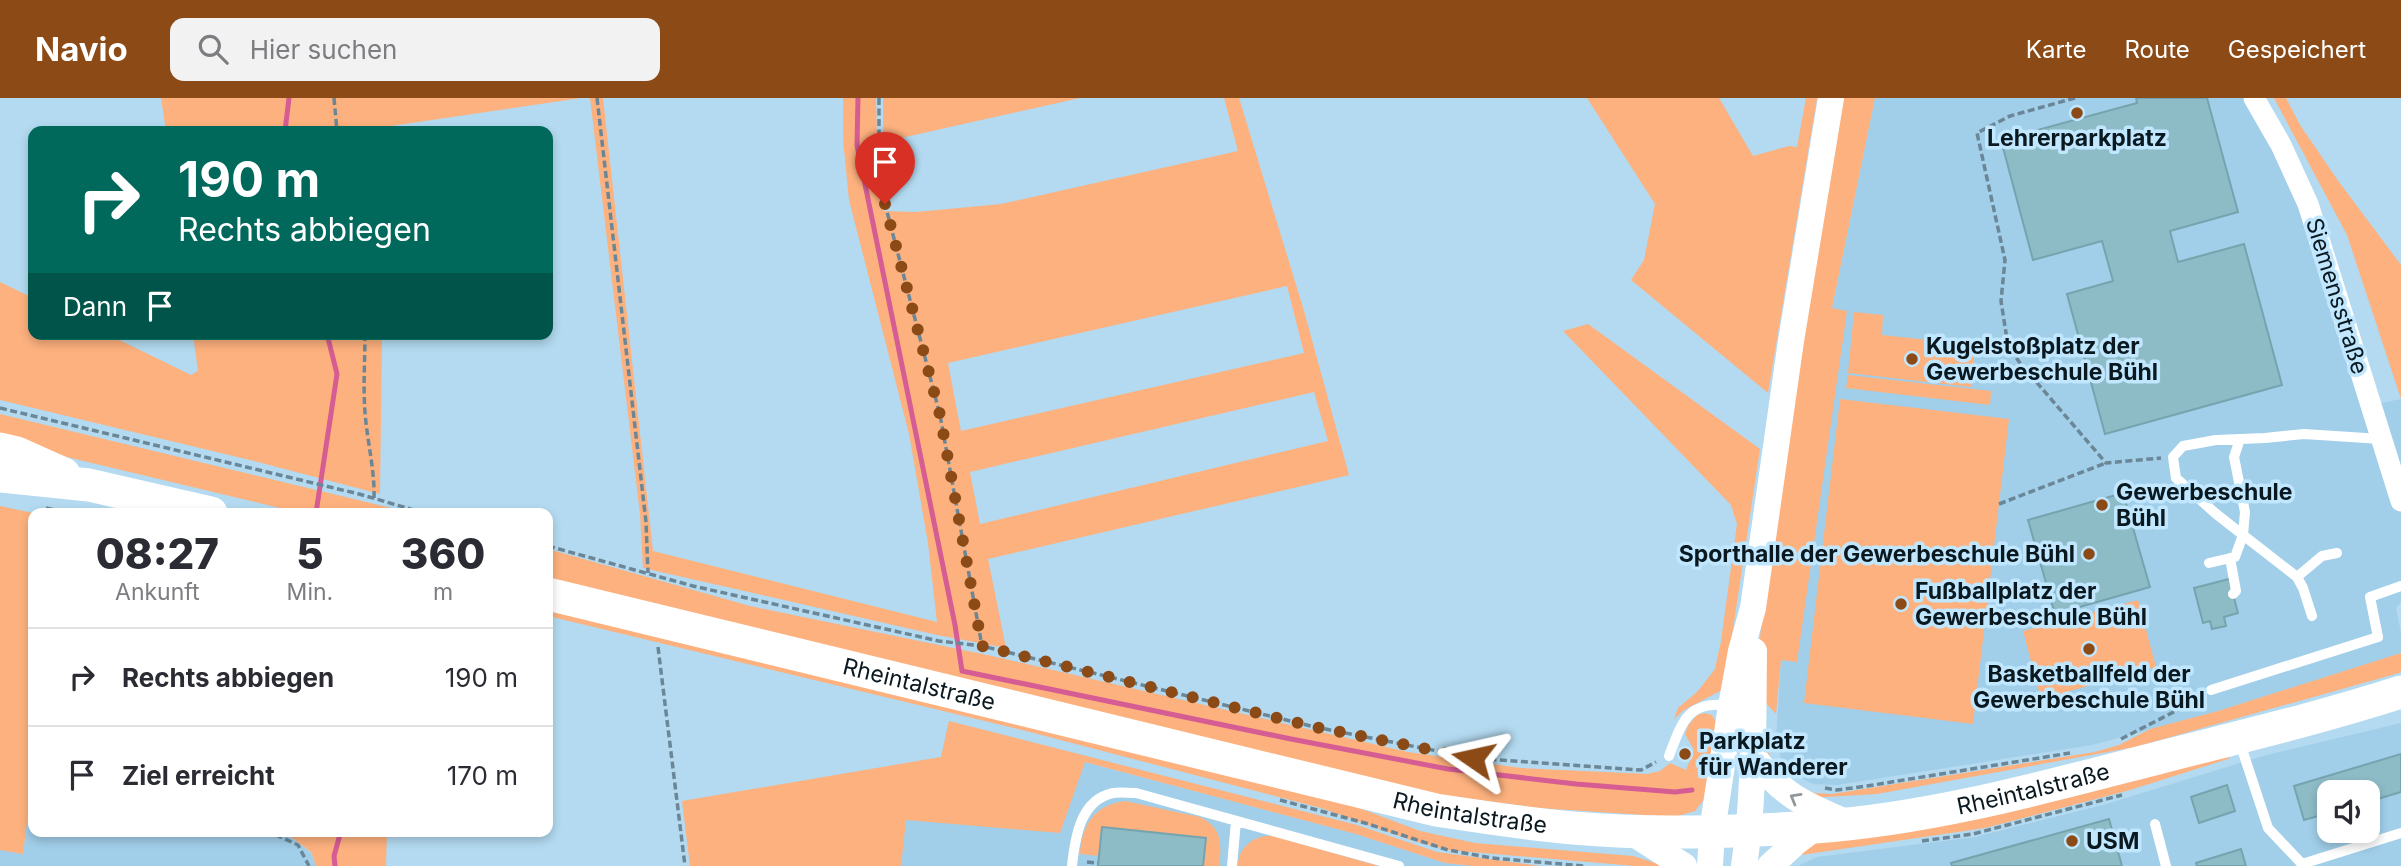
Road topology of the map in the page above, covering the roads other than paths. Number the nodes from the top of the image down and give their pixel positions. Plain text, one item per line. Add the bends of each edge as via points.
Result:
1 (1831, 98) edge
2 (2255, 98) edge
3 (2240, 439) junction
4 (2381, 439) junction
5 (0, 449) edge
6 (0, 476) edge
7 (89, 485) junction
8 (2401, 501) edge
9 (189, 508) edge
10 (2243, 535) junction
11 (2337, 553) dead end
12 (2230, 558) junction
13 (2209, 563) dead end
14 (2297, 577) junction
15 (2401, 586) edge
16 (2233, 594) dead end
17 (553, 595) edge
18 (2312, 616) dead end
19 (2211, 690) road end
20 (2395, 696) edge
21 (1742, 708) junction
22 (2238, 737) junction
23 (1669, 756) road end
24 (1754, 758) junction
25 (1236, 821) junction
26 (2155, 824) dead end
27 (1832, 825) junction
28 (1628, 830) junction
29 (1749, 830) junction
30 (1712, 831) junction
31 (2401, 833) edge
32 (2301, 865) edge
33 (1072, 866) edge
34 (1232, 866) edge
35 (1399, 866) edge
36 (1684, 866) edge
37 (1710, 866) edge
38 (1744, 866) edge
39 (1770, 866) edge
40 (2166, 866) edge

1 - 21 street via 1793,328
2 - 4 street, Siemensstraße via 2308,204
3 - 4 lane via 2304,434
3 - 10 lane via 2234,457 2245,512
3 - 10 lane via 2183,446 2174,457 2176,478
4 - 8 street, Siemensstraße
5 - 7 main road
6 - 7 main road
7 - 9 main road
10 - 12 lane via 2235,557
10 - 14 lane
11 - 14 lane via 2322,556
12 - 13 lane
12 - 16 lane
14 - 18 lane
15 - 19 lane via 2370,597 2378,636
17 - 28 main road, Rheintalstraße via 1436,810 1561,827
20 - 22 main road, Rheintalstraße
21 - 23 lane via 1711,703 1692,712 1681,725
21 - 24 street
21 - 30 street
22 - 27 main road, Rheintalstraße via 2016,794
22 - 32 lane via 2268,828
27 -> 24 street via 1777,786
24 - 29 street
25 - 33 lane via 1136,793 1113,793 1095,800 1082,817
25 - 34 lane
25 - 35 lane
26 - 40 lane
27 - 29 main road, Rheintalstraße
27 - 39 street via 1795,843
28 - 30 main road, Rheintalstraße
28 - 36 street
29 - 30 main road, Rheintalstraße
29 - 38 street
30 - 37 street
31 - 32 lane

